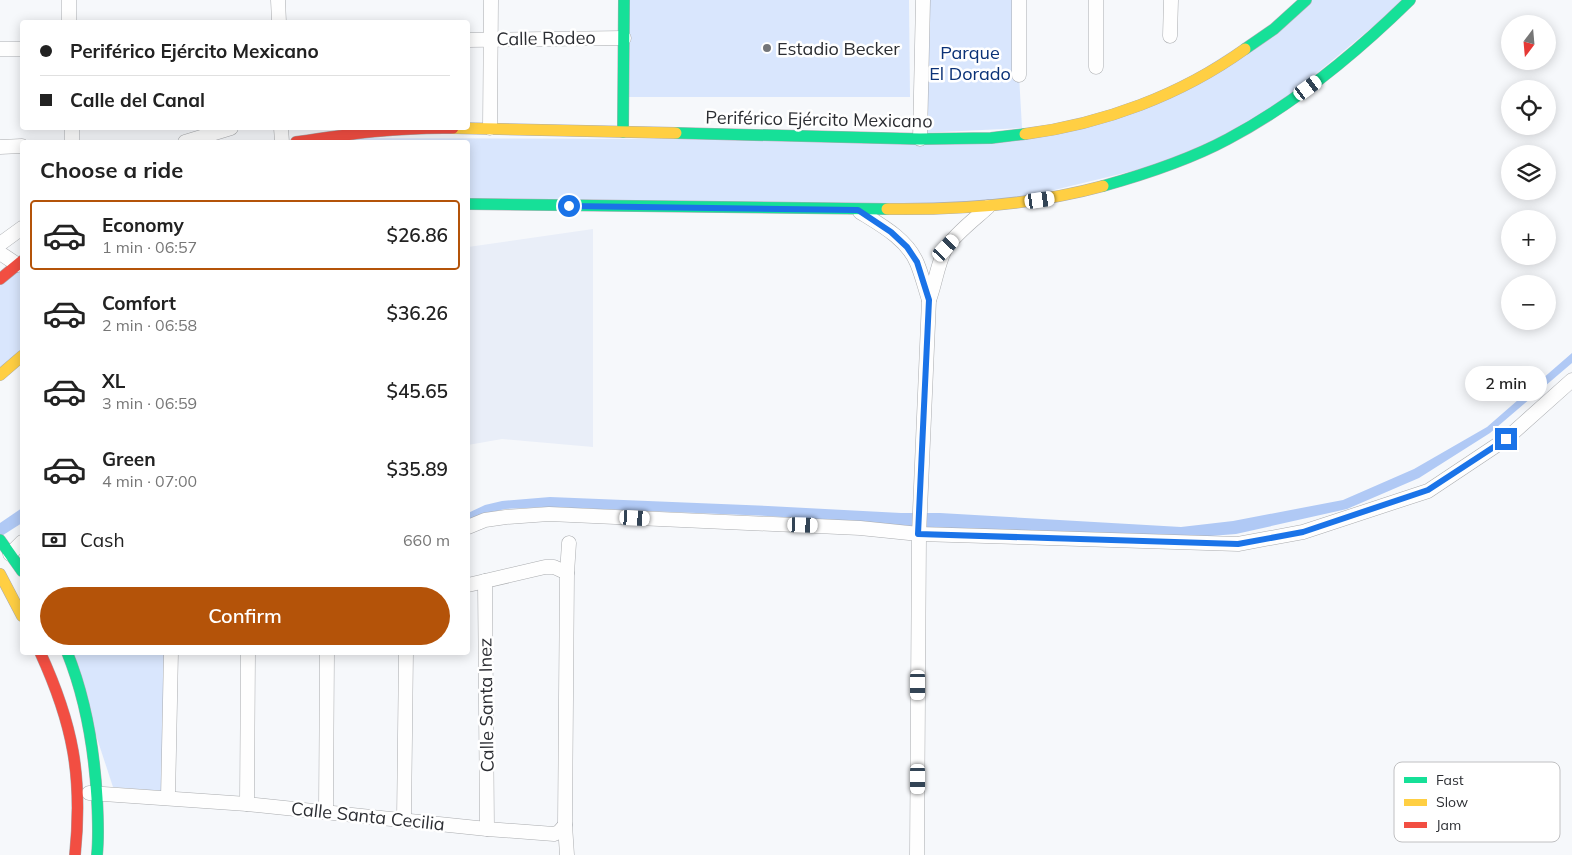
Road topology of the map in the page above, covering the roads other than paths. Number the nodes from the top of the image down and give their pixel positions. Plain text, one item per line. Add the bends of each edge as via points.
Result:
1 (69, 0) edge
2 (278, 0) edge
3 (491, 0) edge
4 (624, 0) edge
5 (923, 0) edge
6 (1020, 0) edge
7 (1096, 0) edge
8 (1171, 0) edge
9 (1306, 0) edge
10 (1410, 0) edge
11 (69, 20) edge
12 (279, 20) edge
13 (1170, 36) dead end
14 (624, 38) junction
15 (492, 39) junction
16 (470, 40) edge
17 (0, 49) edge
18 (20, 49) edge
19 (1096, 67) dead end
20 (1019, 75) dead end
21 (470, 128) edge
22 (490, 128) junction
23 (224, 130) edge
24 (405, 130) edge
25 (623, 132) junction
26 (920, 139) junction
27 (192, 140) edge
28 (309, 140) edge
29 (20, 146) edge
30 (0, 147) edge
31 (470, 204) edge
32 (988, 207) junction
33 (858, 210) junction
34 (20, 229) edge
35 (0, 244) edge
36 (0, 253) edge
37 (20, 263) edge
38 (0, 279) edge
39 (929, 300) junction
40 (20, 358) edge
41 (0, 375) edge
42 (1572, 380) edge
43 (470, 526) edge
44 (918, 534) junction
45 (0, 540) edge
46 (569, 543) dead end
47 (20, 544) edge
48 (10, 554) junction
49 (20, 568) edge
50 (568, 573) junction
51 (0, 574) edge
52 (485, 581) junction
53 (470, 585) edge
54 (16, 591) edge
55 (20, 608) edge
56 (41, 655) edge
57 (68, 655) edge
58 (171, 655) edge
59 (248, 655) edge
60 (327, 655) edge
61 (406, 655) edge
62 (78, 792) junction
63 (97, 794) junction
64 (168, 798) junction
65 (246, 804) junction
66 (326, 811) junction
67 (404, 819) junction
68 (565, 825) junction
69 (488, 829) junction
70 (75, 855) edge
71 (97, 855) edge
72 (566, 855) edge
73 (917, 855) edge

1 - 11 street
2 - 12 street
3 - 15 street
4 - 14 main road
5 - 26 street
6 - 20 street
7 - 19 street
8 - 13 street
9 - 26 main road, Periférico Ejército Mexicano via 1274,29 1233,58 1146,103 1045,131 991,138
10 - 32 main road via 1335,68 1280,108 1227,139 1167,166 1117,183 1057,197
14 - 15 street, Calle Rodeo
14 - 25 main road
15 - 16 street, Calle Rodeo
15 - 22 street
17 - 18 street
21 - 22 main road, Periférico Ejército Mexicano
22 - 25 main road, Periférico Ejército Mexicano
23 - 27 street
24 - 28 main road, Periférico Ejército Mexicano
25 - 26 main road, Periférico Ejército Mexicano
29 - 30 street
31 - 33 main road
32 - 33 main road
32 - 39 street via 946,248
33 - 39 street via 907,247 917,262
34 - 35 street
36 - 37 street
37 - 38 main road
39 - 44 street
40 - 41 main road
42 - 44 street via 1506,439 1428,490 1303,532 1238,544
43 - 44 street via 485,520 549,514 860,528
44 - 73 street
45 - 48 main road
46 - 50 street
47 - 48 street
48 - 49 main road
50 - 52 street via 545,567
50 - 68 street
51 - 54 main road
52 - 53 street
52 - 69 street, Calle Santa Inez
54 - 55 main road
56 - 62 main road via 70,733
57 - 63 main road via 85,702
58 - 64 street
59 - 65 street
60 - 66 street
61 - 67 street
62 - 63 street, Calle Santa Cecilia
62 - 70 main road via 79,826
63 - 64 street, Calle Santa Cecilia
63 - 71 main road
64 - 65 street, Calle Santa Cecilia
65 - 66 street, Calle Santa Cecilia
66 - 67 street, Calle Santa Cecilia
67 - 69 street, Calle Santa Cecilia
68 - 69 street, Calle Santa Cecilia via 554,834
68 - 72 street

